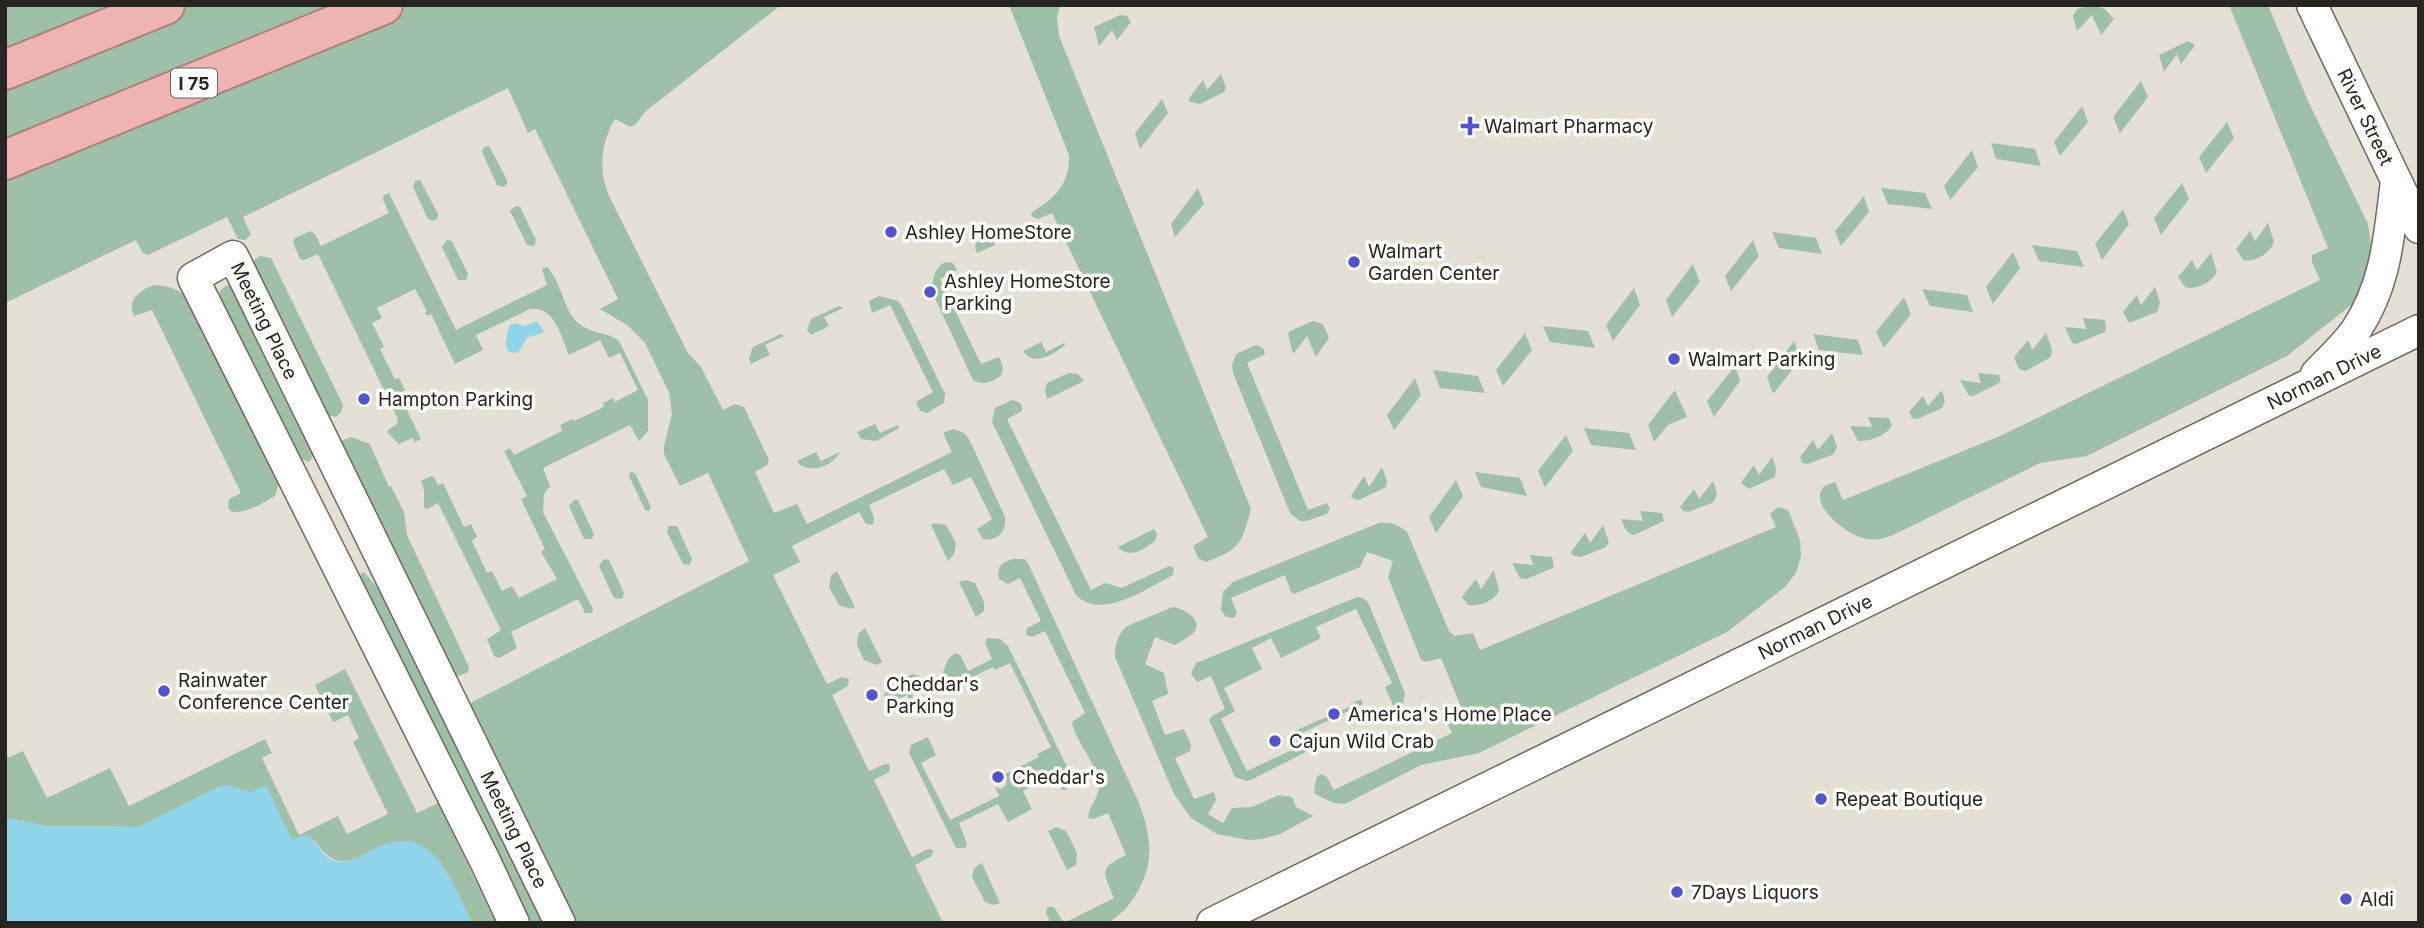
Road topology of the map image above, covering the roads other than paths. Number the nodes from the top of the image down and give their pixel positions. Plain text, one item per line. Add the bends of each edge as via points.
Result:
1 (165, 5) edge
2 (383, 5) edge
3 (2312, 5) edge
4 (68, 45) junction
5 (5, 57) edge
6 (5, 70) edge
7 (139, 106) junction
8 (5, 160) edge
9 (5, 177) edge
10 (2396, 180) junction
11 (2419, 228) edge
12 (2419, 330) edge
13 (2305, 386) junction
14 (514, 923) edge
15 (560, 923) edge
16 (1212, 923) edge

1 - 4 highway
2 - 7 highway, I 75
3 - 10 street, River Street
4 - 5 highway
4 - 6 highway
7 - 8 highway, I 75
7 - 9 highway
10 - 11 street, River Street
10 - 13 street via 2386,259 2375,298 2355,332
12 - 13 street, Norman Drive
13 - 16 street, Norman Drive
14 - 15 street, Meeting Place via 192,278 233,256

